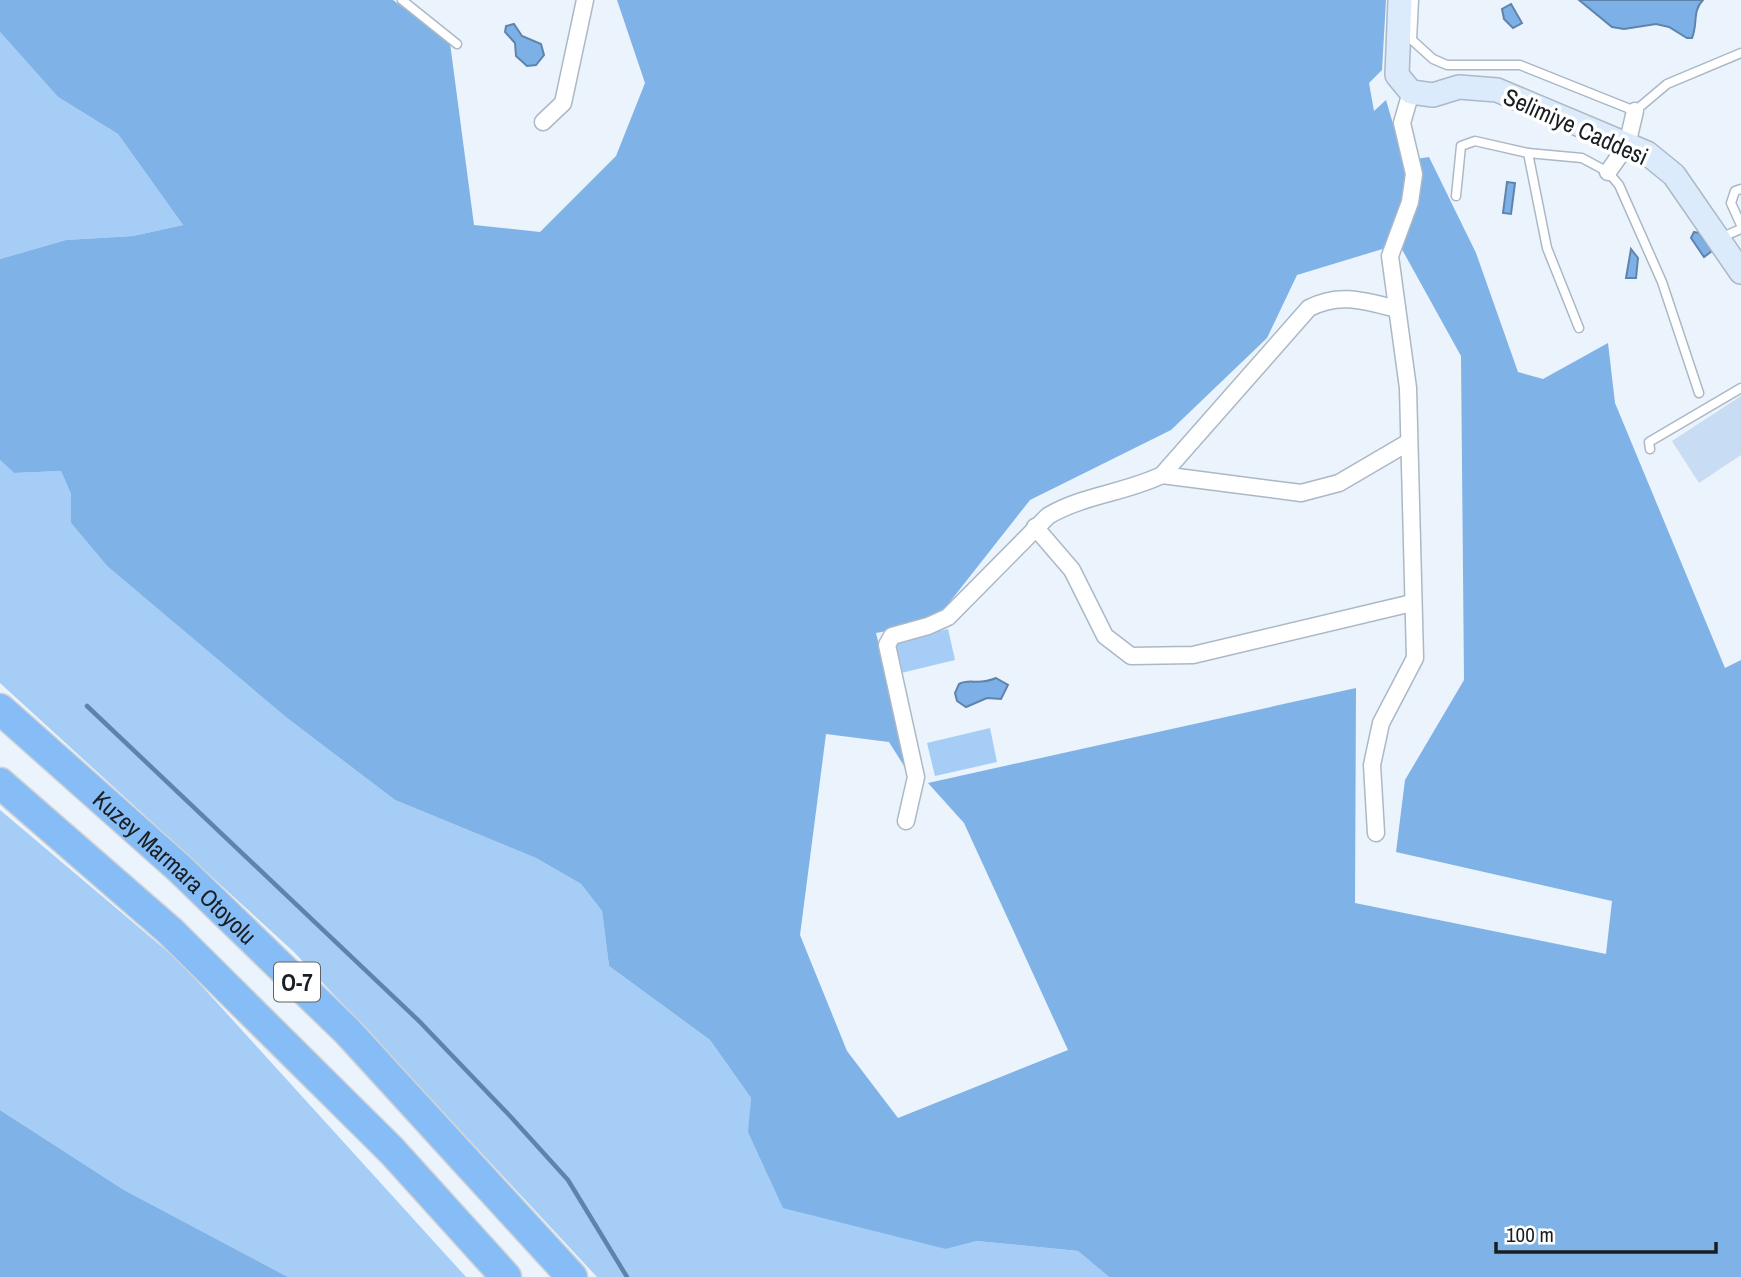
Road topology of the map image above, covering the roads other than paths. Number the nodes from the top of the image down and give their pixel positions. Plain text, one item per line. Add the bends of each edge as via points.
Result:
1 (402, 0) edge
2 (585, 0) edge
3 (1400, 0) edge
4 (1414, 0) edge
5 (457, 44) dead end
6 (1741, 53) edge
7 (1411, 92) junction
8 (1635, 111) junction
9 (542, 122) dead end
10 (1627, 145) junction
11 (1528, 153) junction
12 (1608, 172) junction
13 (1741, 189) edge
14 (1456, 197) dead end
15 (1741, 227) edge
16 (1720, 238) junction
17 (1741, 272) edge
18 (1397, 309) junction
19 (1578, 328) dead end
20 (1741, 388) edge
21 (1699, 393) dead end
22 (1409, 442) junction
23 (1650, 449) dead end
24 (1162, 475) junction
25 (1035, 527) junction
26 (1412, 603) junction
27 (0, 709) edge
28 (0, 783) edge
29 (906, 821) dead end
30 (1376, 833) dead end
31 (506, 1277) edge
32 (572, 1277) edge

1 - 5 lane
2 - 9 street via 563,103
3 - 7 street via 1397,75
4 - 8 lane via 1412,40 1433,59 1447,65 1520,65
6 - 8 lane via 1667,84
7 - 10 street, Selimiye Caddesi via 1433,95 1459,87 1497,90
7 - 18 street via 1402,123 1414,174 1390,256
8 - 10 street
10 - 12 street
10 - 16 street, Selimiye Caddesi via 1647,153 1674,175
11 - 12 lane via 1583,158
11 - 14 lane via 1475,141 1461,146
11 - 19 lane via 1547,248
12 - 21 lane via 1619,185 1662,282
13 - 15 lane via 1735,191 1731,203
15 - 16 lane
16 - 17 street, Selimiye Caddesi
18 - 22 street via 1408,388
18 - 24 street via 1352,297 1309,308
20 - 23 lane via 1649,442
22 - 24 street via 1339,483 1301,493
22 - 26 street
24 - 25 street via 1063,507
25 - 26 street via 1072,570 1105,636 1131,656 1193,655
25 - 29 street via 948,617 889,640 916,777
26 - 30 street via 1415,658 1381,723 1372,765
27 - 32 highway, Kuzey Marmara Otoyolu / O-7 via 179,868 348,1032
28 - 31 highway, Kuzey Marmara Otoyolu / O-7 via 180,941 392,1151

